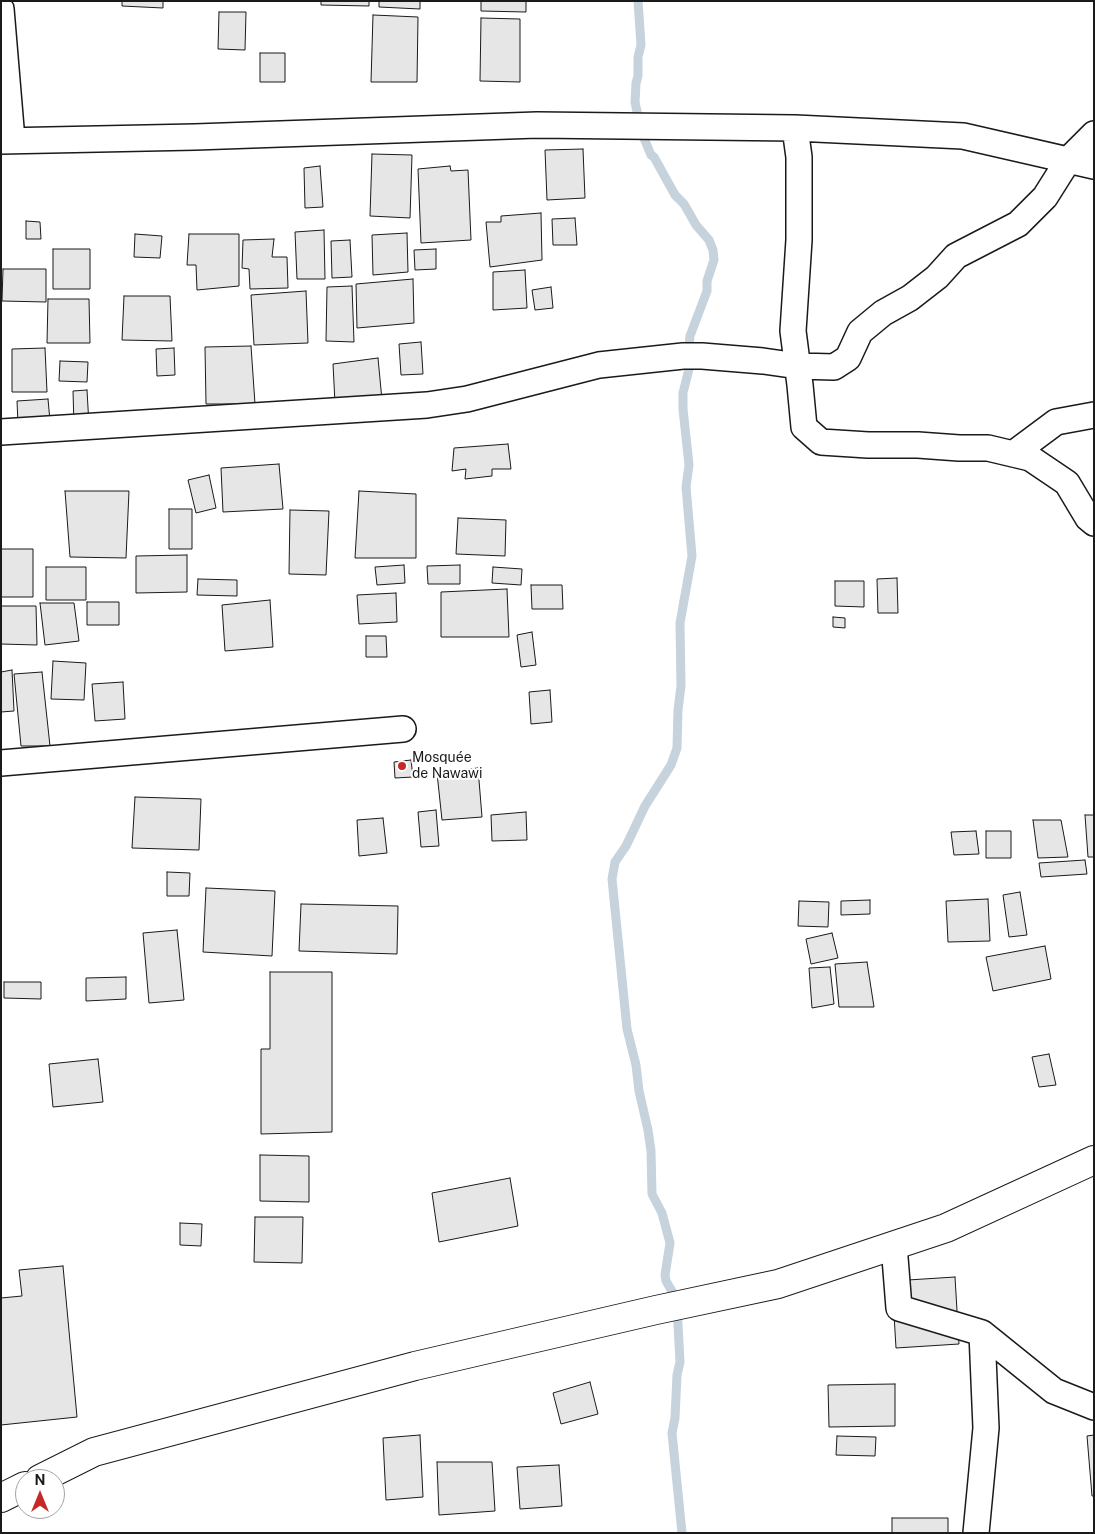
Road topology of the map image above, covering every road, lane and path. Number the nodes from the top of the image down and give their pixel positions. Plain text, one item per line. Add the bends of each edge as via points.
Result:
1 (1, 9) edge
2 (795, 128) junction
3 (1094, 134) edge
4 (6, 141) edge
5 (1069, 159) junction
6 (1094, 166) edge
7 (798, 366) junction
8 (1094, 415) edge
9 (1, 432) edge
10 (1013, 454) junction
11 (1094, 523) edge
12 (403, 729) dead end
13 (1, 763) edge
14 (1094, 1160) edge
15 (894, 1245) junction
16 (982, 1334) junction
17 (1094, 1407) edge
18 (60, 1469) edge
19 (15, 1491) edge
20 (1, 1498) edge
21 (976, 1533) edge

1 - 4 street
2 - 4 street via 538,125
2 - 5 street via 963,136
2 - 7 street via 800,157 793,331
3 - 5 street
5 - 6 street
5 - 7 street via 1045,198 1018,224 956,256 937,277 883,313 860,332 848,358 834,367
7 - 9 street via 693,356 598,365 467,399 427,405
7 - 10 street via 804,427 821,442 988,448
8 - 10 street via 1056,422
10 - 11 street via 1030,458 1067,483
12 - 13 street
14 - 15 street via 946,1228
15 - 16 street via 899,1308
15 - 18 street via 778,1284 415,1366 103,1449
16 - 17 street via 1054,1391
16 - 21 street via 986,1428
19 - 20 street

